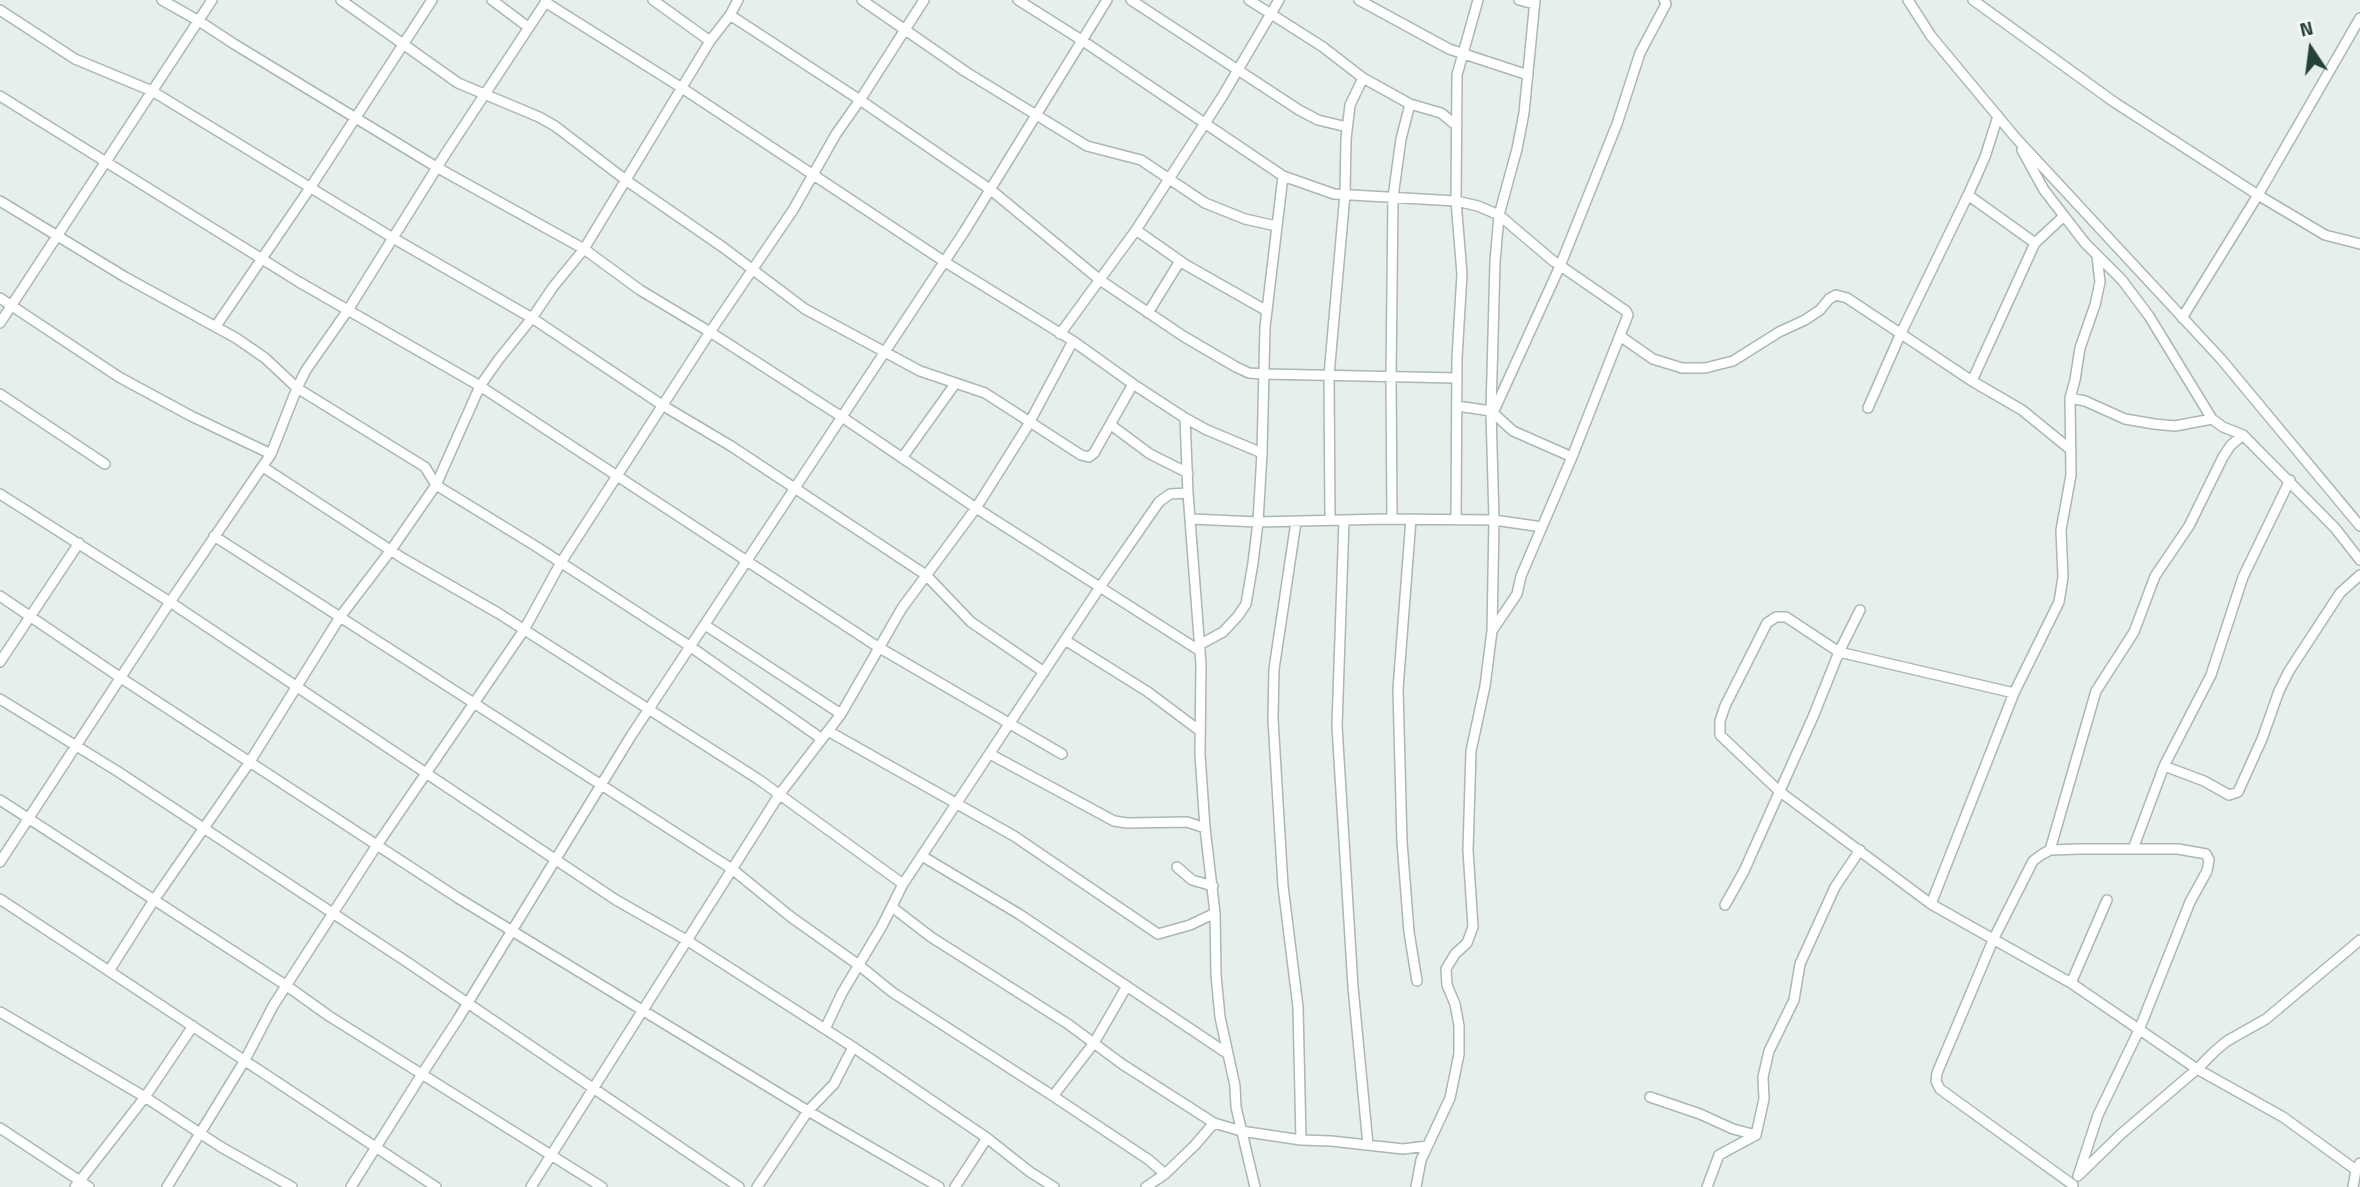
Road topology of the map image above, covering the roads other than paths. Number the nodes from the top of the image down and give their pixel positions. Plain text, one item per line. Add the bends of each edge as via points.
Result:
1 (162, 0) edge
2 (212, 0) edge
3 (341, 0) edge
4 (432, 0) edge
5 (492, 0) edge
6 (653, 0) edge
7 (738, 0) edge
8 (862, 0) edge
9 (924, 0) edge
10 (1018, 0) edge
11 (1107, 0) edge
12 (1131, 0) edge
13 (1249, 0) edge
14 (1279, 0) edge
15 (1359, 0) edge
16 (1478, 0) edge
17 (1519, 0) edge
18 (1664, 0) edge
19 (1909, 0) edge
20 (1973, 0) edge
21 (546, 1) edge
22 (1534, 2) edge
23 (0, 10) edge
24 (730, 15) junction
25 (1270, 15) junction
26 (2360, 18) edge
27 (199, 20) junction
28 (528, 27) junction
29 (905, 30) junction
30 (710, 41) junction
31 (1083, 41) junction
32 (404, 44) junction
33 (1462, 55) junction
34 (1238, 68) junction
35 (1528, 75) junction
36 (1363, 78) junction
37 (682, 88) junction
38 (152, 92) junction
39 (484, 95) junction
40 (0, 96) edge
41 (860, 100) junction
42 (1410, 104) junction
43 (1036, 116) junction
44 (1998, 116) junction
45 (356, 118) junction
46 (1204, 123) junction
47 (1457, 126) junction
48 (1347, 127) junction
49 (2015, 137) junction
50 (107, 161) junction
51 (438, 168) junction
52 (813, 174) junction
53 (1283, 176) junction
54 (1168, 178) junction
55 (627, 181) junction
56 (310, 188) junction
57 (991, 190) junction
58 (1345, 194) junction
59 (1968, 195) junction
60 (2258, 195) junction
61 (1393, 197) junction
62 (0, 201) edge
63 (1456, 201) junction
64 (1499, 215) junction
65 (2064, 216) junction
66 (1276, 226) junction
67 (1136, 230) junction
68 (58, 235) junction
69 (393, 238) junction
70 (2035, 243) junction
71 (2360, 244) edge
72 (584, 249) junction
73 (2097, 256) junction
74 (261, 257) junction
75 (1180, 261) junction
76 (945, 262) junction
77 (1560, 266) junction
78 (751, 270) junction
79 (1100, 280) junction
80 (0, 298) edge
81 (11, 306) junction
82 (348, 310) junction
83 (1267, 311) junction
84 (1148, 313) junction
85 (533, 318) junction
86 (2182, 318) junction
87 (0, 323) edge
88 (216, 327) junction
89 (710, 332) junction
90 (1060, 334) junction
91 (1901, 334) junction
92 (1620, 336) junction
93 (1073, 341) junction
94 (886, 351) junction
95 (1264, 374) junction
96 (1329, 375) junction
97 (1391, 377) junction
98 (1457, 378) junction
99 (1972, 381) junction
100 (955, 383) junction
101 (1133, 384) junction
102 (480, 386) junction
103 (297, 388) junction
104 (0, 394) edge
105 (2070, 398) junction
106 (662, 405) junction
107 (1457, 406) junction
108 (1868, 408) dead end
109 (1492, 412) junction
110 (842, 417) junction
111 (1185, 418) junction
112 (2212, 419) junction
113 (1030, 422) junction
114 (1111, 425) junction
115 (2243, 435) junction
116 (2071, 450) junction
117 (1262, 453) junction
118 (271, 454) junction
119 (1572, 457) junction
120 (902, 458) junction
121 (105, 464) dead end
122 (263, 467) junction
123 (1188, 472) junction
124 (616, 476) junction
125 (2290, 480) junction
126 (436, 485) junction
127 (796, 488) junction
128 (0, 494) edge
129 (1188, 494) junction
130 (976, 508) junction
131 (1191, 519) junction
132 (1392, 519) junction
133 (1411, 519) junction
134 (1330, 520) junction
135 (1345, 520) junction
136 (1456, 520) junction
137 (1494, 520) junction
138 (1258, 522) junction
139 (1296, 522) junction
140 (1542, 527) junction
141 (2360, 527) edge
142 (214, 536) junction
143 (79, 543) junction
144 (391, 550) junction
145 (748, 560) junction
146 (2360, 560) edge
147 (559, 564) junction
148 (926, 575) junction
149 (2360, 575) edge
150 (1100, 587) junction
151 (0, 596) edge
152 (170, 602) junction
153 (1860, 610) dead end
154 (30, 616) junction
155 (340, 617) junction
156 (705, 625) junction
157 (524, 630) junction
158 (1492, 631) junction
159 (1065, 640) junction
160 (691, 647) junction
161 (878, 647) junction
162 (1200, 648) junction
163 (1839, 652) junction
164 (0, 662) edge
165 (1044, 672) junction
166 (121, 678) junction
167 (297, 686) junction
168 (2014, 693) junction
169 (0, 699) edge
170 (474, 703) junction
171 (649, 710) junction
172 (841, 714) junction
173 (1011, 722) junction
174 (828, 731) junction
175 (1200, 731) junction
176 (821, 739) junction
177 (74, 746) junction
178 (990, 754) junction
179 (1062, 754) dead end
180 (249, 763) junction
181 (2164, 766) junction
182 (427, 773) junction
183 (602, 784) junction
184 (1779, 791) junction
185 (779, 795) junction
186 (0, 800) edge
187 (957, 804) junction
188 (28, 819) junction
189 (1205, 828) junction
190 (204, 829) junction
191 (377, 845) junction
192 (2133, 849) junction
193 (1860, 850) junction
194 (2050, 850) junction
195 (922, 856) junction
196 (555, 859) junction
197 (0, 862) edge
198 (1177, 867) dead end
199 (732, 869) junction
200 (903, 884) junction
201 (1213, 886) junction
202 (0, 899) edge
203 (154, 900) junction
204 (2107, 900) dead end
205 (1931, 904) junction
206 (1725, 905) dead end
207 (892, 907) junction
208 (1215, 913) junction
209 (334, 914) junction
210 (512, 930) junction
211 (1994, 939) junction
212 (2360, 940) edge
213 (688, 941) junction
214 (860, 966) junction
215 (109, 971) junction
216 (1417, 981) dead end
217 (2071, 983) junction
218 (287, 986) junction
219 (1127, 986) junction
220 (468, 1004) junction
221 (643, 1009) junction
222 (0, 1012) edge
223 (192, 1026) junction
224 (825, 1029) junction
225 (2139, 1030) junction
226 (1094, 1043) junction
227 (853, 1047) junction
228 (1228, 1054) junction
229 (245, 1060) junction
230 (2197, 1069) junction
231 (422, 1074) junction
232 (595, 1089) junction
233 (145, 1097) junction
234 (1053, 1097) junction
235 (1650, 1097) dead end
236 (808, 1111) junction
237 (1213, 1123) junction
238 (0, 1128) edge
239 (1241, 1131) junction
240 (201, 1134) junction
241 (1755, 1135) junction
242 (987, 1138) junction
243 (1301, 1140) junction
244 (1368, 1145) junction
245 (1427, 1146) junction
246 (374, 1148) junction
247 (551, 1155) junction
248 (1165, 1174) junction
249 (2357, 1176) edge
250 (422, 1183) edge
251 (2074, 1183) edge
252 (77, 1184) edge
253 (89, 1187) edge
254 (167, 1187) edge
255 (292, 1187) edge
256 (351, 1187) edge
257 (436, 1187) edge
258 (531, 1187) edge
259 (602, 1187) edge
260 (739, 1187) edge
261 (757, 1187) edge
262 (939, 1187) edge
263 (955, 1187) edge
264 (1054, 1187) edge
265 (1146, 1187) edge
266 (1255, 1187) edge
267 (1416, 1187) edge
268 (1707, 1187) edge

1 - 27 street
2 - 27 street
3 - 32 street
4 - 32 street
5 - 28 street
6 - 30 street
7 - 24 street
8 - 29 street
9 - 29 street
10 - 31 street
11 - 31 street
12 - 34 street
13 - 25 street
14 - 25 street
15 - 33 street
16 - 33 street
17 - 22 street
18 - 77 street
19 - 44 street via 1931,36
20 - 60 street via 2114,102
21 - 28 street
21 - 37 street
22 - 35 street
23 - 38 street via 75,59
24 - 30 street
24 - 41 street
25 - 34 street
25 - 36 street
26 - 60 street
27 - 38 street
27 - 45 street
28 - 39 street
29 - 41 street
29 - 43 street
30 - 37 street
31 - 43 street
31 - 46 street
32 - 39 street via 458,83
32 - 45 street
33 - 35 street
33 - 47 street via 1457,75
34 - 46 street
34 - 48 street via 1308,115
35 - 64 street via 1517,149
36 - 42 street
36 - 48 street via 1350,105
37 - 52 street
37 - 55 street
38 - 50 street
38 - 56 street
39 - 51 street
39 - 55 street via 555,126
40 - 50 street
41 - 52 street
41 - 57 street
42 - 47 street via 1441,113
42 - 61 street
43 - 54 street via 1087,146 1142,160
43 - 57 street
44 - 49 street
44 - 59 street
45 - 51 street
45 - 56 street
46 - 53 street
46 - 54 street
47 - 63 street
48 - 58 street
49 - 65 street
49 - 86 street
50 - 68 street
50 - 74 street
51 - 69 street
51 - 72 street
52 - 76 street
52 - 78 street
53 - 58 street
53 - 66 street
54 - 66 street via 1205,203
54 - 67 street
55 - 72 street
55 - 78 street
56 - 69 street
56 - 74 street
57 - 76 street
57 - 79 street
58 - 61 street
58 - 96 street
59 - 70 street
59 - 91 street
60 - 71 street via 2325,235
60 - 86 street
61 - 63 street
61 - 97 street
62 - 68 street
63 - 64 street
63 - 98 street via 1462,274
64 - 77 street
64 - 109 street
65 - 70 street
65 - 73 street
66 - 83 street
67 - 75 street
67 - 79 street
68 - 81 street
68 - 88 street
69 - 82 street
69 - 85 street
70 - 99 street
72 - 85 street
72 - 89 street
73 - 105 street via 2100,282
73 - 112 street via 2149,316
74 - 82 street
74 - 88 street
75 - 83 street
75 - 84 street
76 - 90 street
76 - 94 street
77 - 92 street via 1626,311
77 - 109 street
78 - 89 street
78 - 94 street via 805,309
79 - 84 street
79 - 90 street
80 - 81 street
81 - 87 street
81 - 118 street via 119,377
82 - 102 street
82 - 103 street
83 - 95 street
84 - 95 street via 1236,367
85 - 102 street
85 - 106 street
86 - 141 street
88 - 103 street via 265,358
89 - 106 street
89 - 110 street
90 - 93 street
91 - 92 street via 1836,295 1805,320 1732,362 1705,368 1682,368 1653,359
91 - 99 street
91 - 108 street
92 - 119 street
93 - 101 street
93 - 113 street
94 - 100 street via 920,371
94 - 110 street
95 - 96 street
95 - 117 street
96 - 97 street
96 - 134 street
97 - 98 street
97 - 132 street
98 - 107 street
99 - 116 street via 2022,410
100 - 113 street via 985,393
100 - 120 street
101 - 111 street
101 - 114 street
102 - 124 street
102 - 126 street
103 - 118 street
103 - 126 street via 425,467
104 - 121 street
105 - 112 street via 2125,419 2154,424 2175,426
105 - 116 street
106 - 124 street
106 - 127 street
107 - 109 street
107 - 136 street
109 - 119 street via 1513,430
109 - 137 street
110 - 120 street
110 - 127 street
111 - 117 street
111 - 123 street
112 - 115 street
113 - 114 street via 1089,457
113 - 130 street
114 - 123 street via 1150,454
115 - 125 street
115 - 194 street via 2223,457 2189,526 2155,576 2134,632 2096,691
116 - 168 street via 2061,530 2059,602
117 - 138 street
118 - 122 street
119 - 140 street
120 - 130 street
122 - 142 street
122 - 144 street
123 - 129 street
124 - 145 street
124 - 147 street
125 - 146 street
125 - 181 street via 2243,578 2211,675
126 - 144 street
126 - 147 street
127 - 145 street
127 - 148 street
128 - 143 street
129 - 131 street
129 - 150 street via 1170,494 1159,502
130 - 148 street
130 - 150 street
131 - 138 street
131 - 162 street
132 - 133 street
132 - 135 street
133 - 136 street
133 - 216 street via 1398,689 1402,842
134 - 135 street
134 - 139 street
135 - 244 street via 1337,726
136 - 137 street
137 - 140 street
137 - 158 street
138 - 139 street
138 - 162 street via 1246,604 1223,632
139 - 243 street via 1274,669 1273,719 1283,886 1298,1007
140 - 158 street via 1517,594
142 - 152 street
142 - 155 street
143 - 152 street
143 - 154 street
144 - 155 street
144 - 157 street
145 - 156 street
145 - 161 street
147 - 157 street
147 - 160 street
148 - 161 street
148 - 165 street via 971,622
149 - 181 street via 2340,593 2289,671 2238,792 2229,795
150 - 159 street
150 - 162 street
151 - 154 street
152 - 166 street
152 - 167 street
153 - 163 street
154 - 164 street
154 - 166 street
155 - 167 street
155 - 170 street
156 - 160 street
156 - 172 street
157 - 170 street
157 - 171 street
158 - 245 street via 1471,751 1468,850 1473,928 1446,969 1459,1026 1459,1054 1450,1098
159 - 165 street
159 - 175 street
160 - 171 street
160 - 176 street
161 - 172 street
161 - 173 street
162 - 175 street
163 - 168 street
163 - 184 street
163 - 184 street via 1786,617 1776,617 1766,623 1725,706 1720,735
165 - 173 street
166 - 177 street
166 - 180 street
167 - 180 street
167 - 182 street
168 - 205 street
169 - 177 street
170 - 182 street
170 - 183 street
171 - 183 street
171 - 185 street
172 - 174 street
173 - 178 street
173 - 179 street
174 - 176 street
174 - 187 street
175 - 189 street
176 - 185 street
177 - 188 street
177 - 190 street
178 - 187 street
178 - 189 street via 1114,821 1186,822
180 - 190 street
180 - 191 street
181 - 192 street
182 - 191 street
182 - 196 street
183 - 196 street
183 - 199 street
184 - 193 street
184 - 206 street
185 - 199 street
185 - 200 street
186 - 188 street
187 - 195 street
187 - 208 street via 1014,836 1158,934
188 - 197 street
188 - 203 street
189 - 201 street
190 - 203 street
190 - 209 street
191 - 209 street
191 - 210 street
192 - 194 street
192 - 225 street via 2195,851 2209,860
193 - 205 street
193 - 241 street via 1835,887 1800,964 1794,1000 1769,1051
194 - 211 street via 2033,861
195 - 200 street
195 - 219 street
196 - 210 street
196 - 213 street
198 - 201 street via 1192,880
199 - 213 street
199 - 214 street
200 - 207 street
201 - 208 street
202 - 215 street
203 - 215 street
203 - 218 street
204 - 217 street
205 - 211 street
207 - 214 street
207 - 226 street
208 - 228 street via 1219,1006
209 - 218 street
209 - 220 street
210 - 220 street
210 - 221 street
211 - 217 street
211 - 251 street via 1936,1081 1940,1089
212 - 230 street via 2266,1019 2221,1046
213 - 221 street
213 - 224 street
214 - 224 street
214 - 234 street via 892,992
215 - 223 street
217 - 225 street
218 - 229 street
218 - 231 street
219 - 226 street
219 - 228 street
220 - 231 street
220 - 232 street
221 - 232 street
221 - 236 street
222 - 233 street
223 - 229 street
223 - 233 street
224 - 227 street
225 - 230 street
225 - 251 street via 2098,1115
226 - 234 street
226 - 237 street
227 - 236 street via 834,1084
227 - 242 street
228 - 239 street
229 - 240 street
229 - 246 street
230 - 249 street via 2283,1116
230 - 251 street via 2121,1134
231 - 246 street
231 - 247 street
232 - 247 street
232 - 260 street
233 - 240 street
233 - 252 street
234 - 248 street
235 - 241 street
236 - 261 street
236 - 262 street
237 - 239 street
237 - 248 street
238 - 252 street
239 - 243 street
239 - 266 street
240 - 254 street
240 - 255 street
241 - 268 street via 1719,1155
242 - 263 street
242 - 264 street
243 - 244 street
244 - 245 street
245 - 267 street
246 - 250 street
246 - 256 street
247 - 258 street
247 - 259 street
248 - 265 street
250 - 257 street
252 - 253 street

